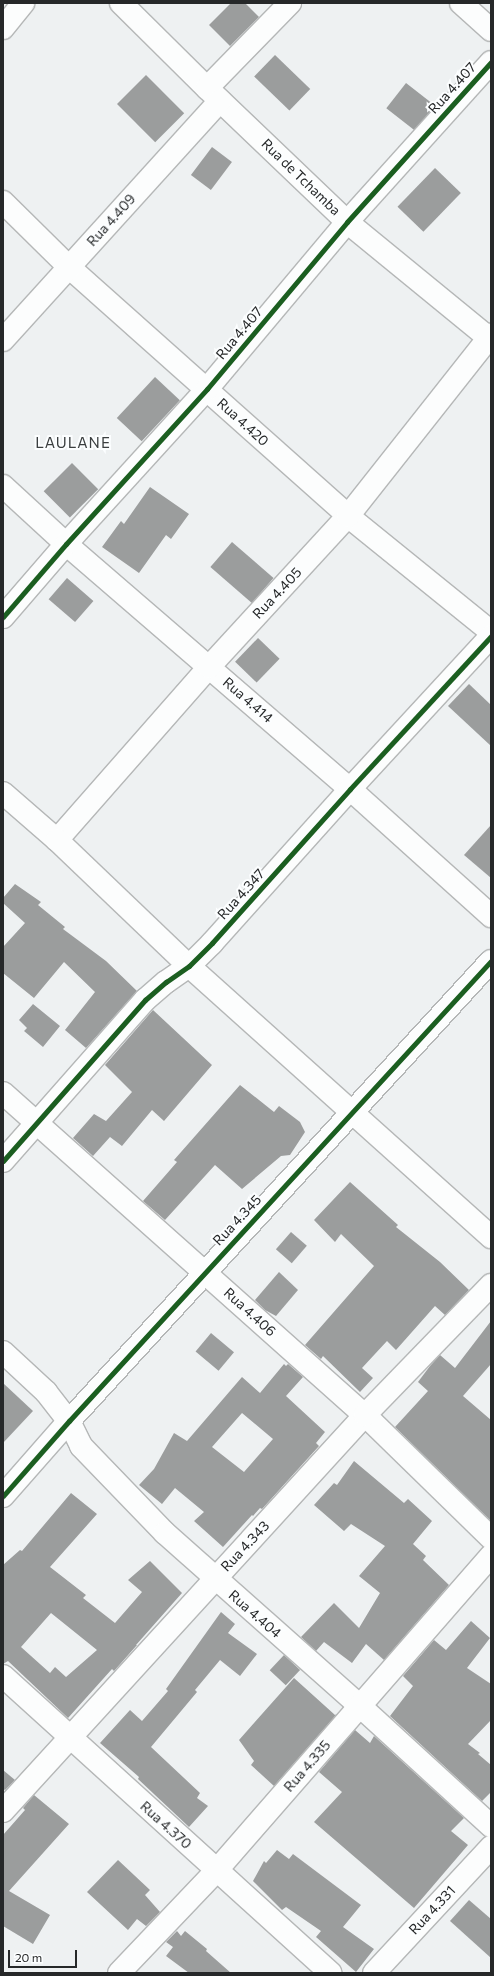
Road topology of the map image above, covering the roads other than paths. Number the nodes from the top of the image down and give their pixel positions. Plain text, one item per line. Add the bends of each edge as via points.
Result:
1 (23, 3) edge
2 (121, 3) edge
3 (290, 3) edge
4 (461, 3) edge
5 (3, 28) edge
6 (491, 30) edge
7 (491, 62) edge
8 (214, 94) junction
9 (3, 202) edge
10 (347, 222) junction
11 (69, 267) junction
12 (490, 337) edge
13 (3, 340) edge
14 (207, 389) junction
15 (3, 486) edge
16 (348, 516) junction
17 (66, 544) junction
18 (3, 617) edge
19 (491, 632) edge
20 (491, 636) edge
21 (209, 667) junction
22 (350, 789) junction
23 (3, 793) edge
24 (57, 840) junction
25 (491, 916) edge
26 (491, 961) edge
27 (189, 966) junction
28 (3, 1093) edge
29 (352, 1112) junction
30 (37, 1123) junction
31 (3, 1161) edge
32 (491, 1237) edge
33 (206, 1272) junction
34 (491, 1285) edge
35 (3, 1352) edge
36 (365, 1415) junction
37 (70, 1421) junction
38 (3, 1496) edge
39 (491, 1538) edge
40 (491, 1556) edge
41 (214, 1578) junction
42 (3, 1676) edge
43 (360, 1706) junction
44 (69, 1737) junction
45 (3, 1811) edge
46 (491, 1826) edge
47 (491, 1846) edge
48 (216, 1871) junction
49 (119, 1973) edge
50 (330, 1973) edge
51 (374, 1973) edge

1 - 5 street
2 - 8 street, Rua de Tchamba
3 - 8 street, Rua 4.409
4 - 6 street
7 - 10 street, Rua 4.407
8 - 10 street, Rua de Tchamba
8 - 11 street, Rua 4.409
9 - 11 street, Rua 4.420
10 - 12 street, Rua de Tchamba
10 - 14 street, Rua 4.407
11 - 13 street, Rua 4.409
11 - 14 street, Rua 4.420
12 - 16 street, Rua 4.405
14 - 16 street, Rua 4.420
14 - 17 street, Rua 4.407
15 - 17 street, Rua 4.414
16 - 19 street, Rua 4.420
16 - 21 street, Rua 4.405
17 - 18 street, Rua 4.407
17 - 21 street, Rua 4.414
20 - 22 street, Rua 4.347
21 - 22 street, Rua 4.414
21 - 24 street, Rua 4.405
22 - 25 street, Rua 4.414
22 - 27 street, Rua 4.347 via 212,944
23 - 24 street
24 - 27 street
26 - 29 street, Rua 4.345
27 - 29 street
27 - 30 street, Rua 4.347 via 145,1000
28 - 30 street, Rua 4.406
29 - 32 street
29 - 33 street, Rua 4.345
30 - 31 street, Rua 4.347
30 - 33 street, Rua 4.406
33 - 36 street, Rua 4.406
33 - 37 street, Rua 4.345
34 - 36 street, Rua 4.343
35 - 37 street, Rua 4.404 via 46,1392
36 - 39 street, Rua 4.406
36 - 41 street, Rua 4.343
37 - 38 street, Rua 4.345
37 - 41 street, Rua 4.404 via 80,1446 165,1533
40 - 43 street, Rua 4.335
41 - 43 street, Rua 4.404
41 - 44 street, Rua 4.343
42 - 44 street, Rua 4.370
43 - 46 street, Rua 4.404
43 - 48 street, Rua 4.335
44 - 45 street, Rua 4.343
44 - 48 street, Rua 4.370
47 - 51 street, Rua 4.331
48 - 49 street, Rua 4.335
48 - 50 street, Rua 4.370

